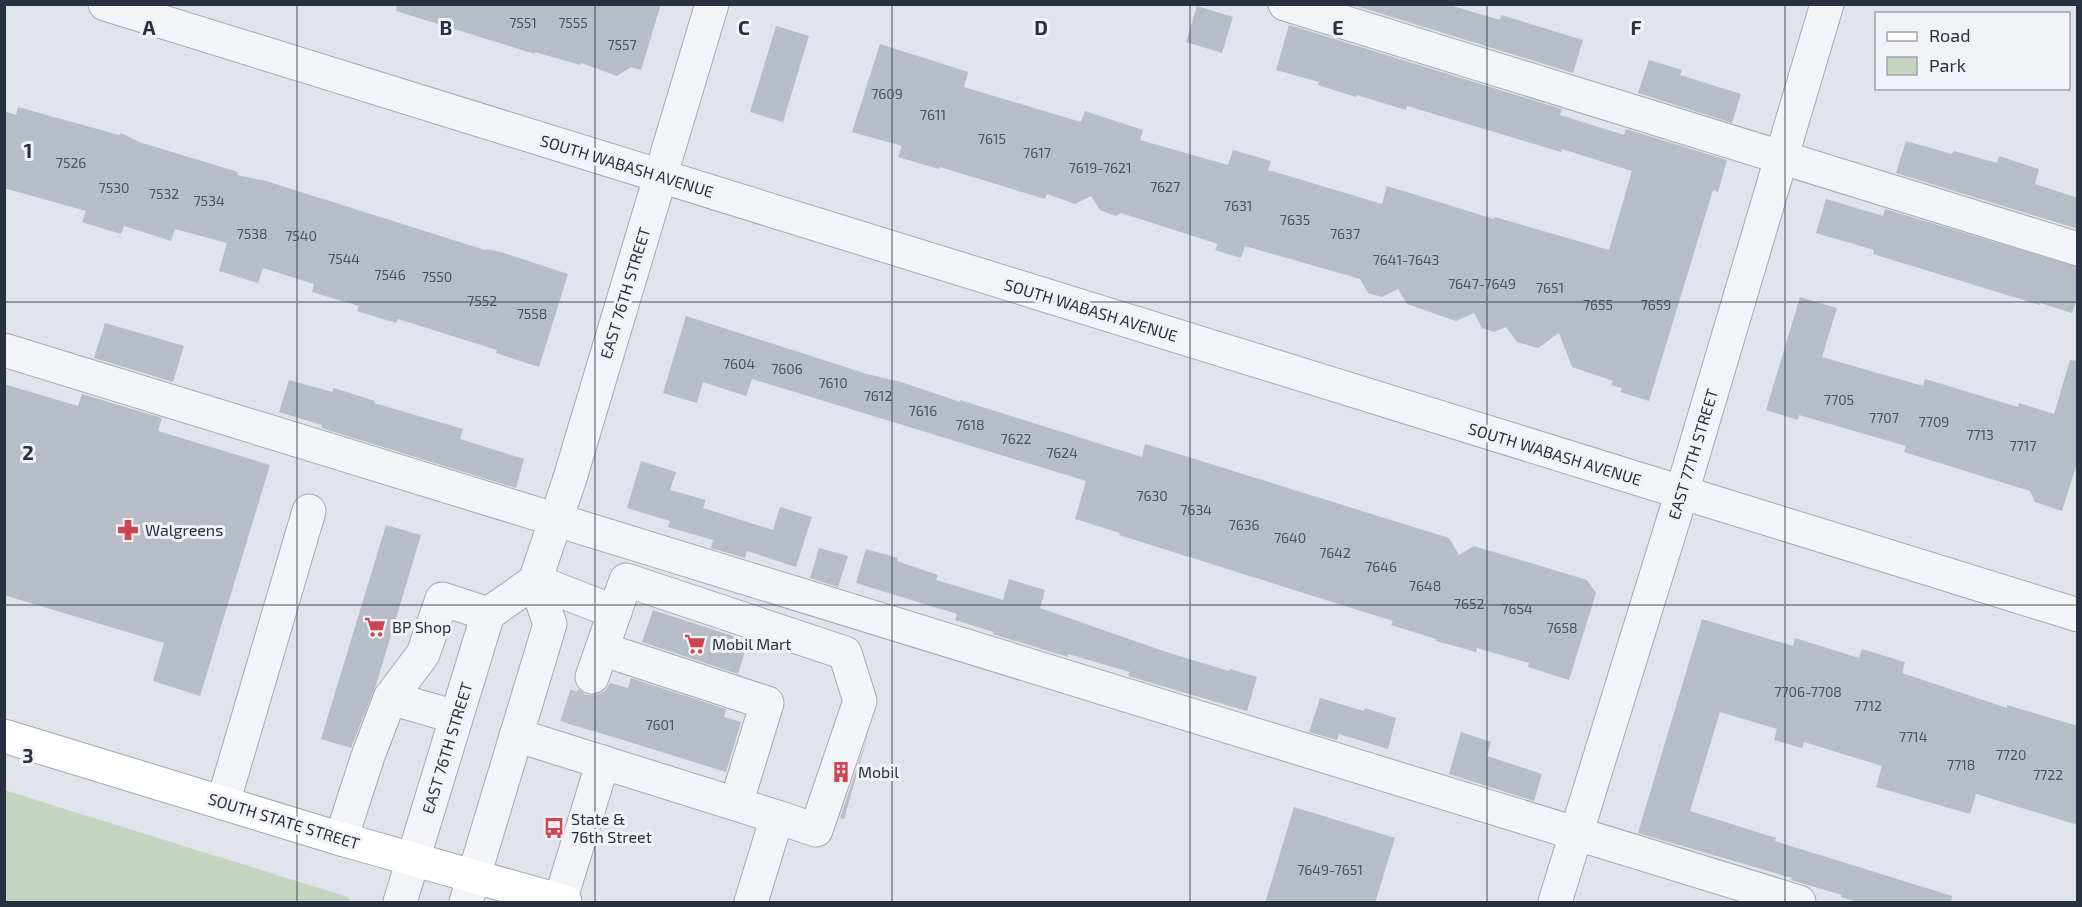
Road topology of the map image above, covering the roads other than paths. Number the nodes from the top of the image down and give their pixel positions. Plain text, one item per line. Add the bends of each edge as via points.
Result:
1 (105, 4) edge
2 (712, 4) edge
3 (1285, 4) edge
4 (1827, 4) edge
5 (1782, 156) junction
6 (660, 176) junction
7 (2078, 249) edge
8 (4, 350) edge
9 (1682, 492) junction
10 (309, 511) dead end
11 (556, 520) junction
12 (535, 581) junction
13 (615, 612) junction
14 (488, 614) junction
15 (2078, 615) edge
16 (390, 698) junction
17 (456, 717) junction
18 (516, 735) junction
19 (4, 736) edge
20 (603, 762) junction
21 (223, 803) junction
22 (736, 804) junction
23 (777, 816) junction
24 (1576, 834) junction
25 (341, 839) junction
26 (411, 860) junction
27 (469, 890) edge
28 (562, 902) edge
29 (399, 903) edge
30 (751, 903) edge
31 (1555, 903) edge
32 (1799, 903) edge

1 - 6 street, SOUTH WABASH AVENUE
2 - 6 street, EAST 76TH STREET
3 - 5 street
4 - 5 street, EAST 77TH STREET
5 - 7 street
5 - 9 street, EAST 77TH STREET
6 - 9 street, SOUTH WABASH AVENUE
6 - 11 street, EAST 76TH STREET
8 - 11 street
9 - 15 street, SOUTH WABASH AVENUE
9 - 24 street, EAST 77TH STREET
10 - 21 street
11 - 12 street, EAST 76TH STREET
11 - 24 street
12 - 13 street
12 - 14 street
12 - 18 street via 550,624
13 - 22 street via 597,663 767,703
13 - 23 street via 626,580 845,652 860,701 816,830
14 - 16 street via 442,598 423,654
14 - 17 street, EAST 76TH STREET
16 - 17 street
16 - 25 street
17 - 26 street, EAST 76TH STREET
18 - 20 street via 572,739
18 - 27 street
19 - 21 main road, SOUTH STATE STREET
20 - 22 street
20 - 28 street
21 - 25 main road, SOUTH STATE STREET
22 - 23 street
23 - 30 street
24 - 31 street, EAST 77TH STREET
24 - 32 street
25 - 26 main road, SOUTH STATE STREET
26 - 27 main road, SOUTH STATE STREET
26 - 29 street, EAST 76TH STREET
27 - 28 main road, SOUTH STATE STREET

